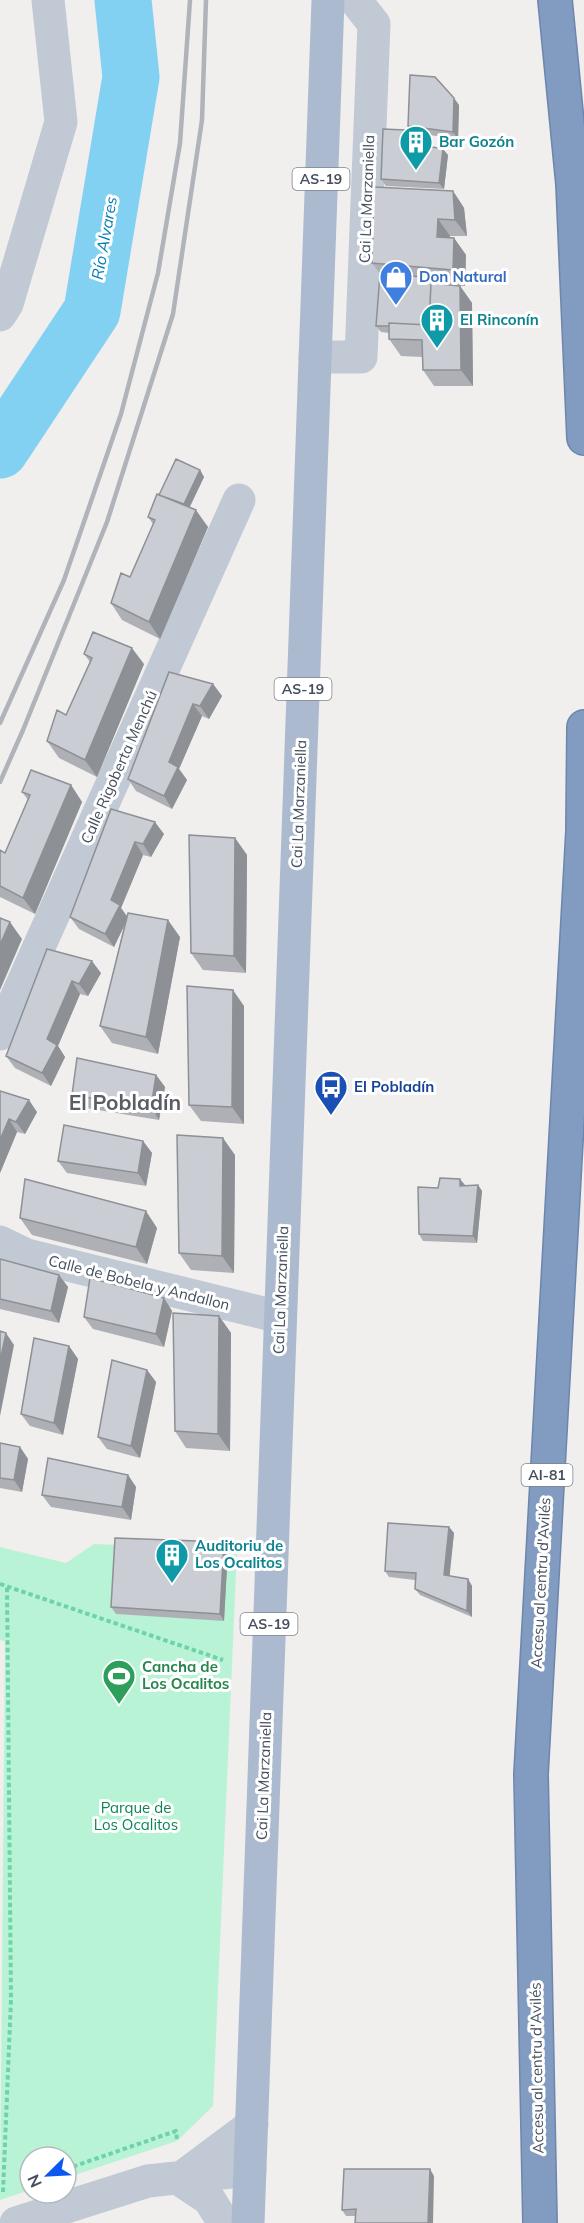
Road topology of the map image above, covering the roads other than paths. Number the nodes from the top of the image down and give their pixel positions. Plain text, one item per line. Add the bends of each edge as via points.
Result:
1 (48, 0) edge
2 (328, 0) edge
3 (355, 0) edge
4 (555, 0) edge
5 (0, 315) edge
6 (315, 357) junction
7 (584, 438) edge
8 (239, 500) dead end
9 (584, 727) edge
10 (0, 1034) edge
11 (0, 1242) edge
12 (280, 1317) junction
13 (252, 2125) junction
14 (250, 2170) junction
15 (179, 2179) junction
16 (16, 2223) edge
17 (224, 2223) edge
18 (248, 2223) edge
19 (540, 2223) edge

1 - 5 street via 61,122 7,304
2 - 6 main road, Cai La Marzaniella / AS-19
3 - 6 street, Cai La Marzaniella via 374,24 362,357
4 - 7 highway via 573,184
6 - 12 main road, Cai La Marzaniella / AS-19
8 - 10 street, Calle Rigoberta Menchú
9 - 19 highway, Accesu al centru d'Avilés / AI-81 via 583,831 531,1774
11 - 12 street, Calle de Bobela y Andallon via 27,1255
12 - 13 main road, Cai La Marzaniella / AS-19
13 - 14 main road, Cai La Marzaniella / AS-19
13 - 15 street
14 - 15 street
14 - 18 main road, Cai La Marzaniella / AS-19
15 - 16 street via 148,2181
15 - 17 street via 209,2199

